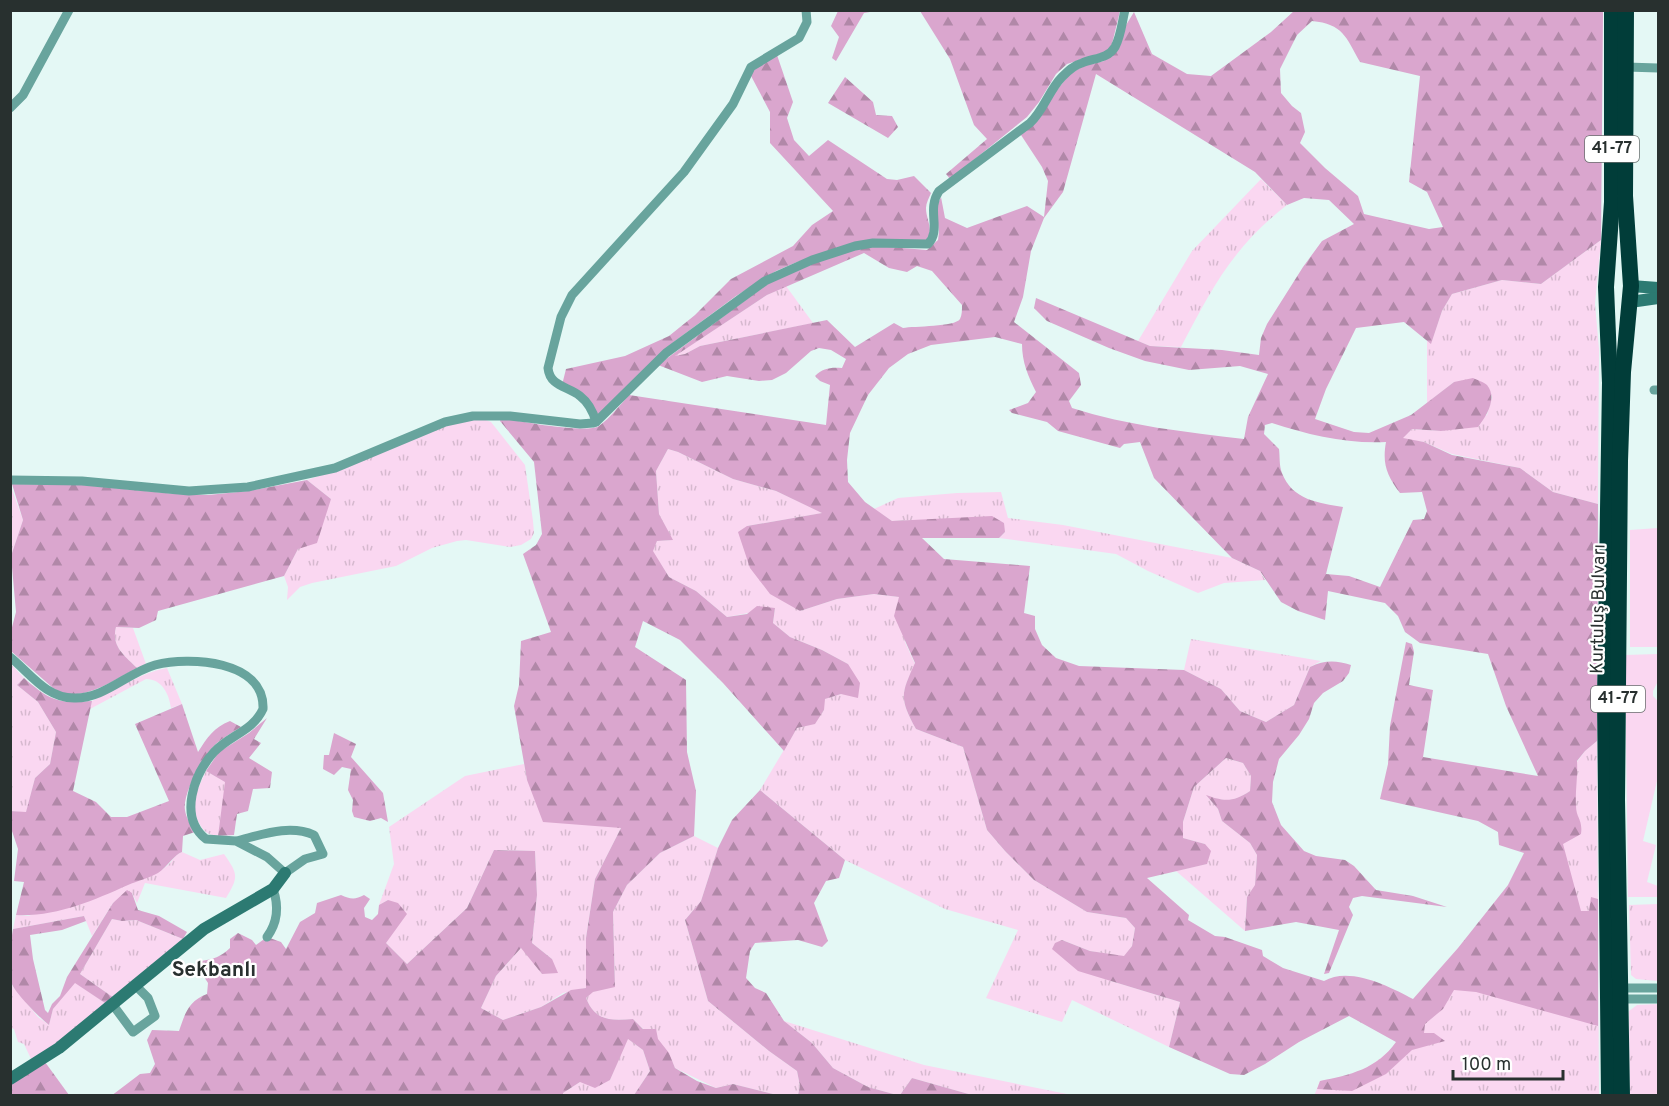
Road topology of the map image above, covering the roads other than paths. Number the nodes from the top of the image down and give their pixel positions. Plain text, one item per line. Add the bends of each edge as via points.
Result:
1 (69, 10) edge
2 (806, 10) edge
3 (1125, 10) edge
4 (1612, 10) edge
5 (1626, 10) edge
6 (1626, 67) junction
7 (1659, 68) edge
8 (10, 108) edge
9 (1659, 288) edge
10 (1631, 294) junction
11 (1606, 295) junction
12 (1659, 298) edge
13 (596, 422) junction
14 (10, 480) edge
15 (10, 657) edge
16 (236, 841) junction
17 (285, 873) junction
18 (273, 889) junction
19 (267, 937) dead end
20 (136, 986) junction
21 (1659, 988) edge
22 (1621, 994) junction
23 (1659, 999) edge
24 (113, 1005) junction
25 (10, 1079) edge
26 (1609, 1095) edge
27 (1622, 1095) edge

1 - 8 street via 24,95
2 - 13 street via 803,34 751,67 733,104 684,172 581,285 563,311 549,375 586,401
3 - 13 street via 1111,52 1069,70 1030,123 939,191 932,207 934,231 928,244 855,246 765,281 666,353
4 - 11 highway, Kurtuluş Bulvarı / 41-77 via 1612,202
5 - 6 highway, Kurtuluş Bulvarı / 41-77
6 - 7 street
6 - 10 highway, Kurtuluş Bulvarı / 41-77 via 1625,196
9 - 10 street
10 - 11 highway via 1621,283
10 - 12 street
10 - 22 highway, Kurtuluş Bulvarı / 41-77 via 1623,362 1620,461 1617,800
11 - 26 highway, Kurtuluş Bulvarı / 41-77 via 1610,383 1605,674
13 - 14 street via 463,417 335,468 226,490
15 - 16 street via 50,692 74,698 93,695 144,669 170,663 225,666 249,678 262,697 260,716 215,751 198,779 190,804 203,837 209,841
16 - 17 street via 267,857
16 - 17 street via 290,830 314,835 323,854 305,859
17 - 18 street
18 - 19 street via 277,910
18 - 20 street via 204,929
20 - 24 street
20 - 24 street via 148,998 155,1016 133,1032
21 - 22 street
22 - 23 street
22 - 27 highway, Kurtuluş Bulvarı / 41-77
24 - 25 street via 59,1048

